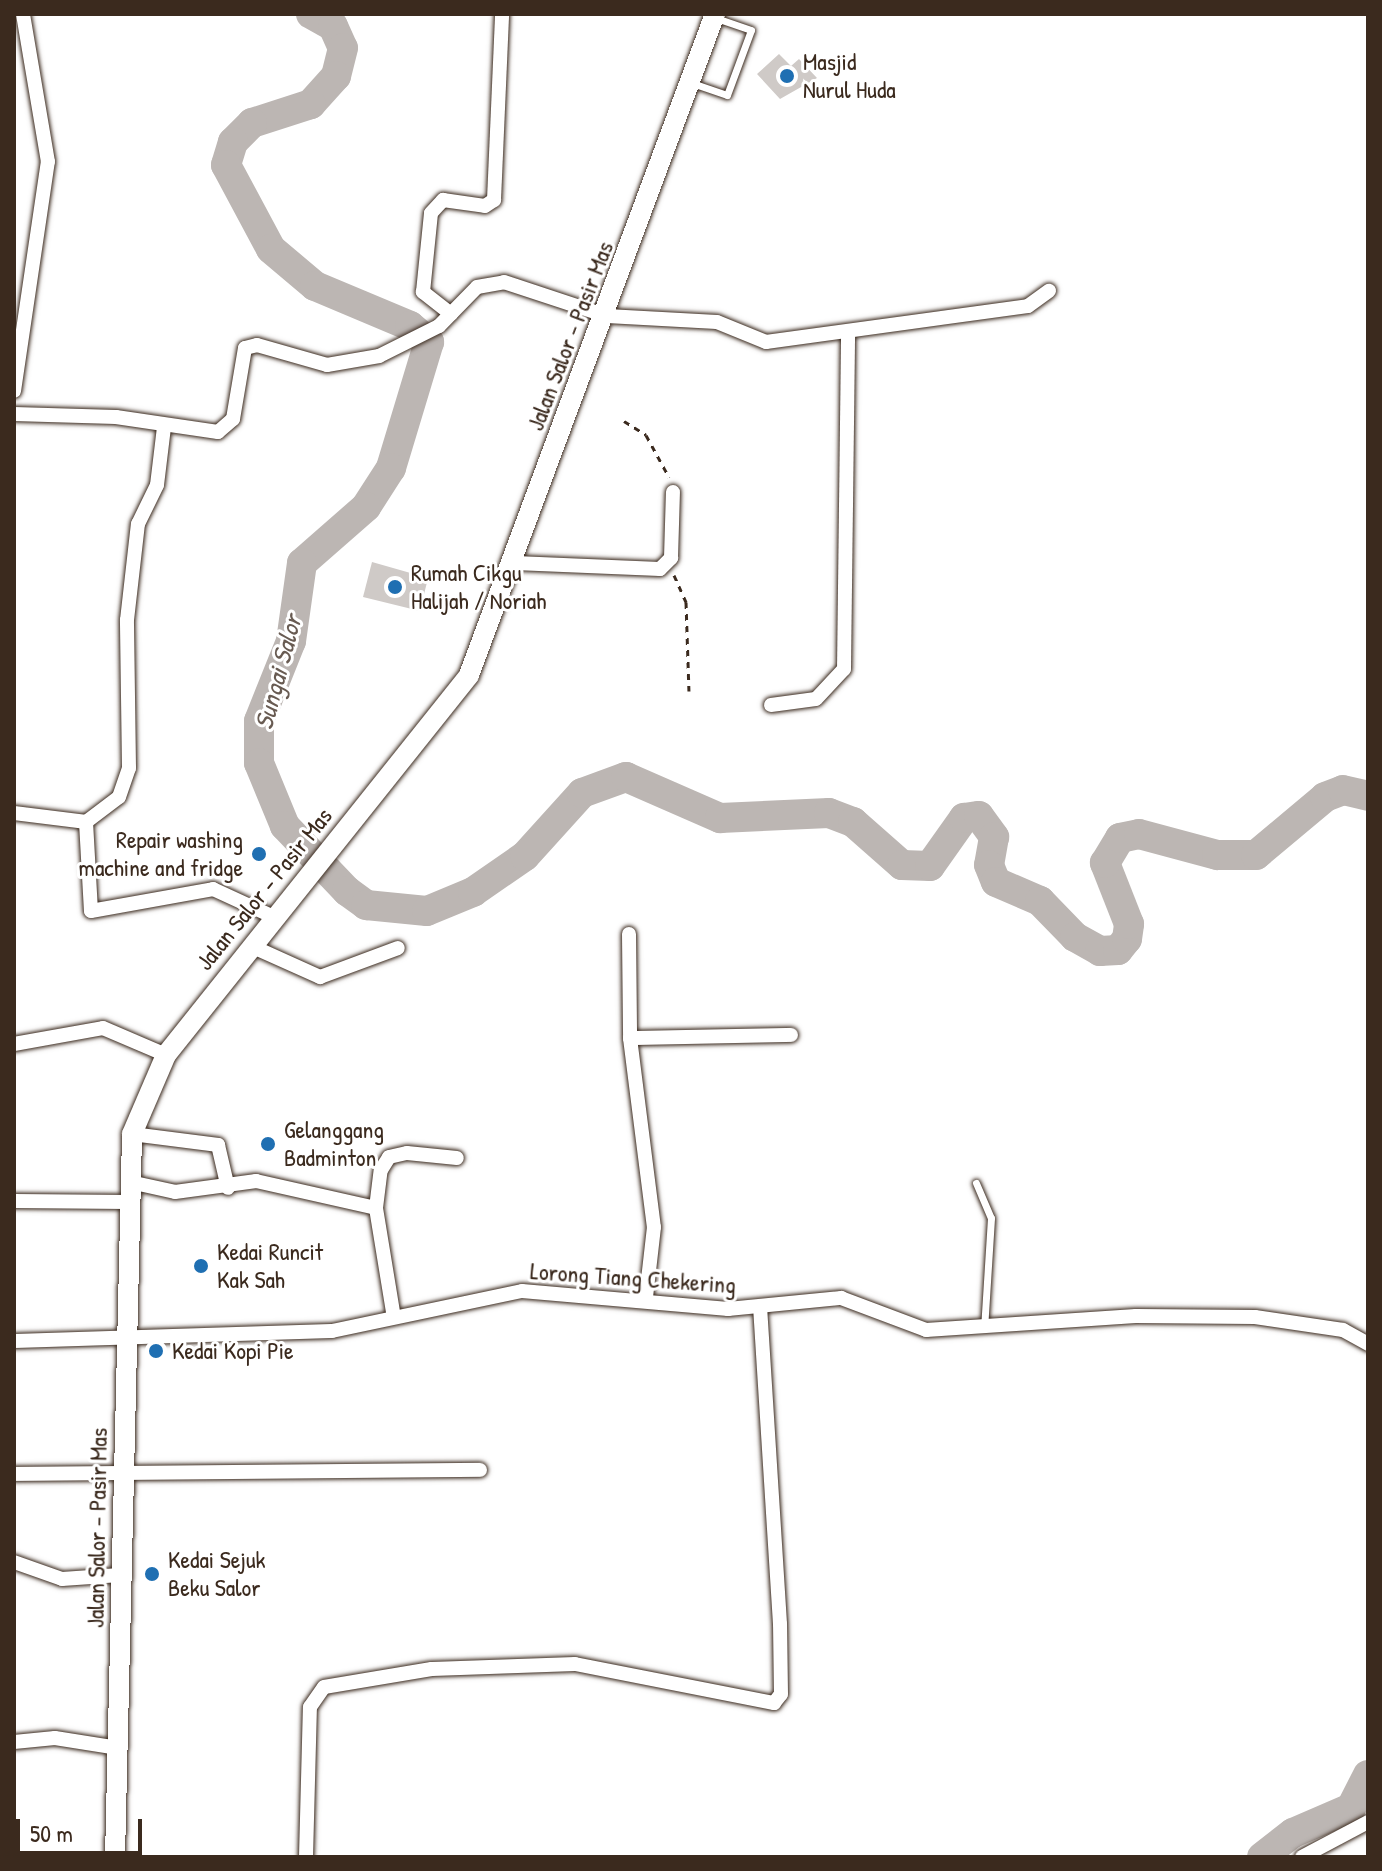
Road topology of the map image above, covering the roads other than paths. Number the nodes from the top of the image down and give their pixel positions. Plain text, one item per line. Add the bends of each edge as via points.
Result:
1 (23, 14) edge
2 (502, 14) edge
3 (714, 16) edge
4 (690, 82) junction
5 (1049, 291) dead end
6 (451, 314) junction
7 (607, 316) junction
8 (848, 335) junction
9 (14, 391) edge
10 (14, 414) edge
11 (164, 427) junction
12 (673, 492) road end
13 (515, 563) junction
14 (771, 705) dead end
15 (14, 813) edge
16 (86, 822) junction
17 (274, 917) junction
18 (629, 934) dead end
19 (251, 946) junction
20 (398, 948) dead end
21 (791, 1035) dead end
22 (630, 1038) junction
23 (14, 1044) edge
24 (166, 1055) junction
25 (132, 1134) junction
26 (457, 1158) dead end
27 (976, 1183) dead end
28 (228, 1188) junction
29 (129, 1192) junction
30 (14, 1201) edge
31 (376, 1208) junction
32 (646, 1297) junction
33 (760, 1307) junction
34 (393, 1312) junction
35 (984, 1330) junction
36 (126, 1339) junction
37 (14, 1341) edge
38 (1368, 1344) edge
39 (480, 1470) dead end
40 (14, 1474) edge
41 (125, 1475) junction
42 (14, 1562) edge
43 (120, 1575) junction
44 (14, 1742) edge
45 (118, 1748) junction
46 (1368, 1822) edge
47 (115, 1857) edge
48 (306, 1857) edge
49 (1302, 1857) edge

1 - 9 street via 48,162
2 - 6 street via 494,200 485,206 443,200 431,213 423,292
3 - 4 main road, Jalan Salor - Pasir Mas
3 - 4 lane via 751,30 727,95
4 - 7 main road, Jalan Salor - Pasir Mas
5 - 8 street via 1028,306
6 - 7 street via 477,287 504,282
6 - 11 street via 405,344 327,365 257,345 245,348 228,427
7 - 8 street via 717,322 766,342
7 - 13 main road, Jalan Salor - Pasir Mas
8 - 14 street via 844,669 816,699
10 - 11 street via 116,417
11 - 16 street via 157,485 138,524 127,620 129,768 119,797
12 - 13 street via 667,565
13 - 17 main road, Jalan Salor - Pasir Mas via 469,675
15 - 16 street
16 - 17 street via 91,911 213,889
17 - 19 main road, Jalan Salor - Pasir Mas
18 - 22 street
19 - 20 street via 320,977
19 - 24 main road, Jalan Salor - Pasir Mas
21 - 22 street
22 - 32 street via 654,1227
23 - 24 street via 103,1028
24 - 25 main road, Jalan Salor - Pasir Mas
25 - 28 street via 218,1145
25 - 29 main road, Jalan Salor - Pasir Mas
26 - 31 street via 389,1157
27 - 35 lane via 991,1218
28 - 29 street
28 - 31 street via 293,1186
29 - 30 street
29 - 36 main road, Jalan Salor - Pasir Mas
31 - 34 street
32 - 33 street, Lorong Tiang Chekering via 670,1306
32 - 34 street, Lorong Tiang Chekering via 522,1291
33 - 35 street, Lorong Tiang Chekering via 841,1298 910,1328
33 - 48 street via 780,1624 781,1694 774,1703 575,1664 432,1669 324,1687 310,1707
34 - 36 street, Lorong Tiang Chekering via 332,1331
35 - 38 street, Lorong Tiang Chekering via 1194,1314 1322,1326
36 - 37 street, Lorong Tiang Chekering
36 - 41 main road, Jalan Salor - Pasir Mas
39 - 41 street
40 - 41 street
41 - 43 main road, Jalan Salor - Pasir Mas
42 - 43 street via 62,1579
43 - 45 main road, Jalan Salor - Pasir Mas
44 - 45 street via 55,1738
45 - 47 main road, Jalan Salor - Pasir Mas
46 - 49 street

